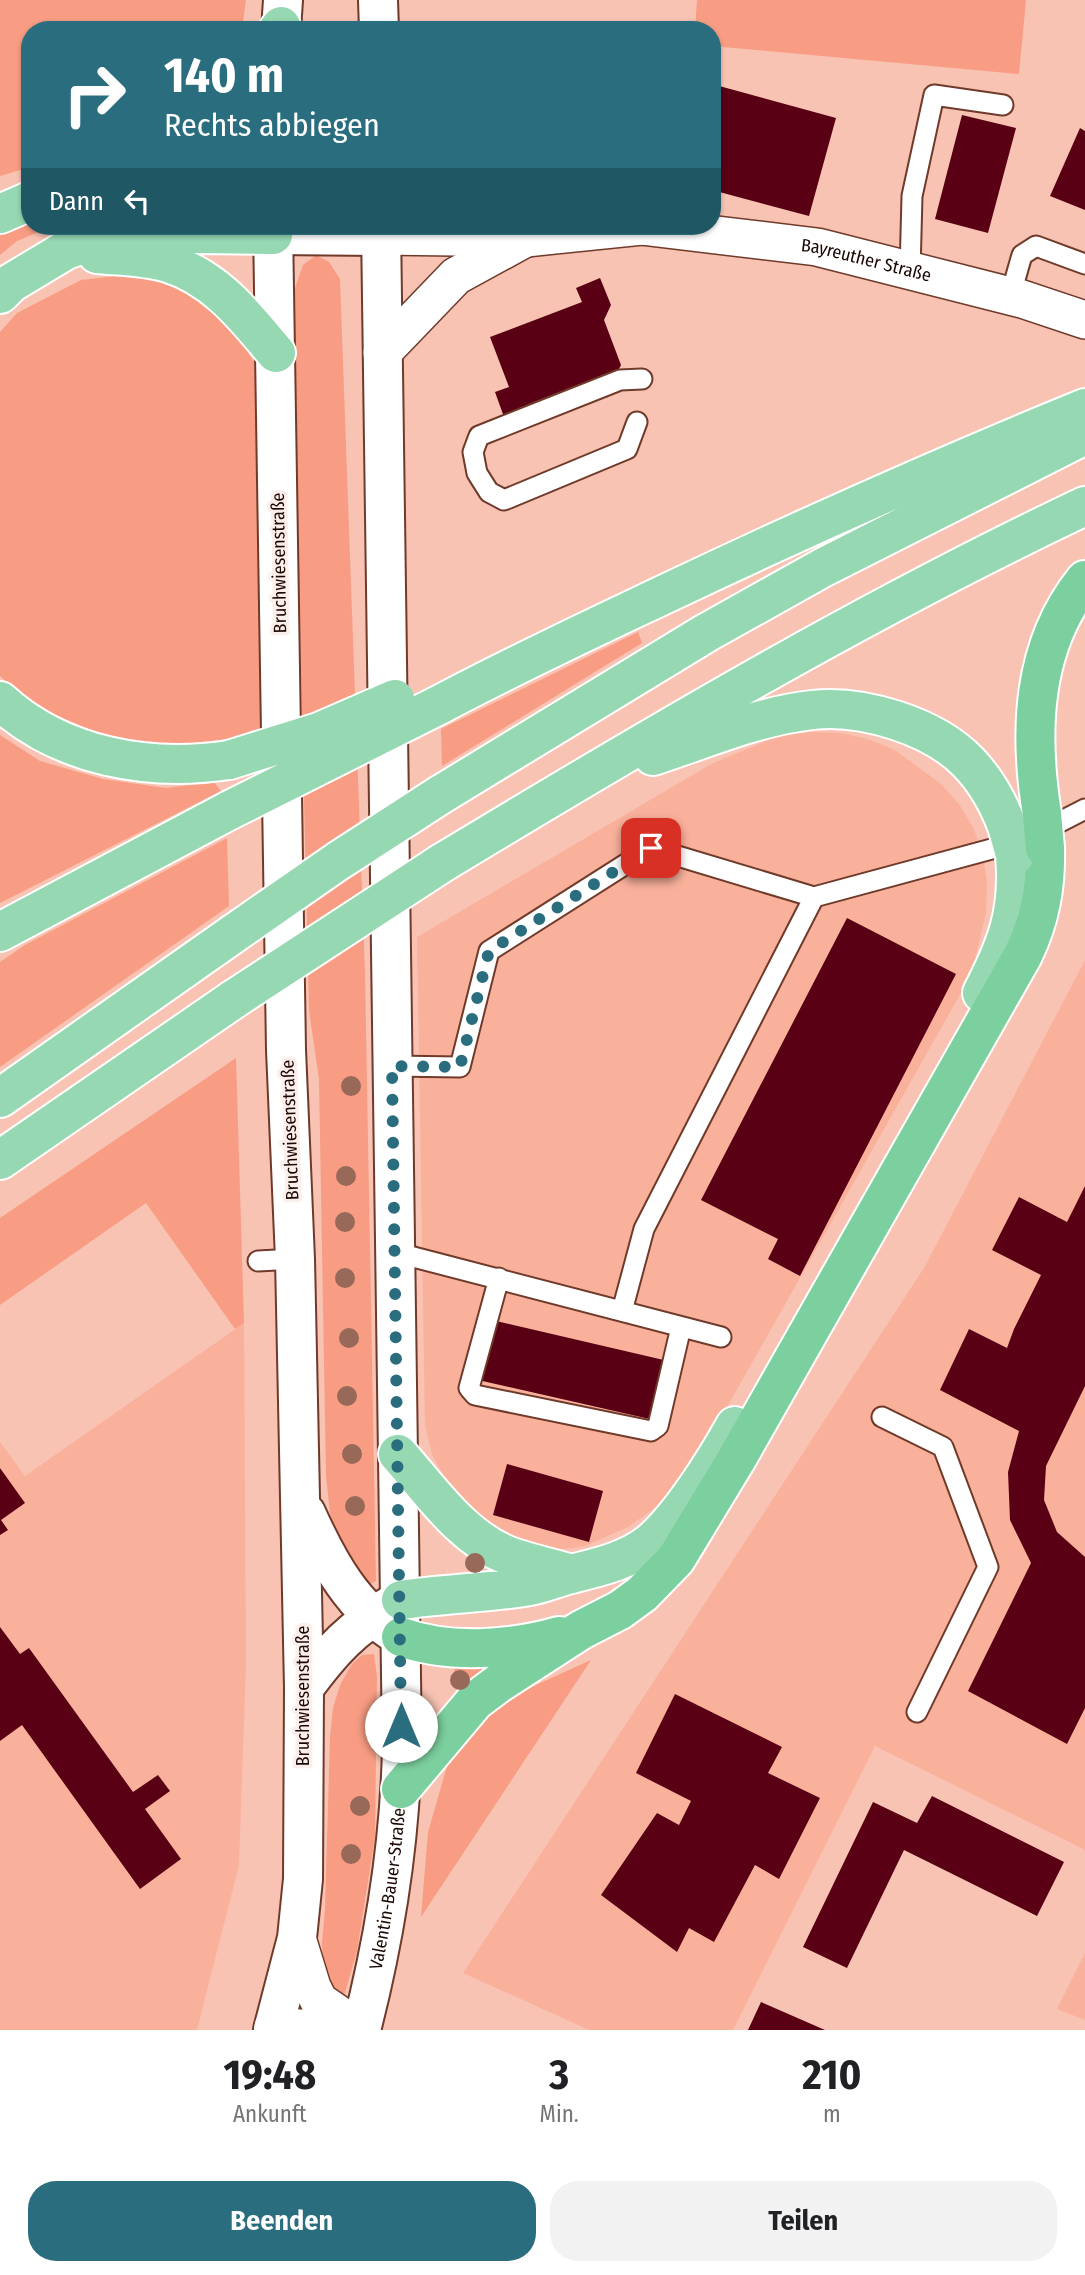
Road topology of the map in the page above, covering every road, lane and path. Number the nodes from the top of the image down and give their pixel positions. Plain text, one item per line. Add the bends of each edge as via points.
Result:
1 (378, 0) edge
2 (379, 21) edge
3 (1003, 105) dead end
4 (21, 205) edge
5 (0, 214) edge
6 (236, 235) edge
7 (286, 235) edge
8 (381, 235) edge
9 (464, 235) edge
10 (555, 235) edge
11 (717, 235) edge
12 (526, 238) junction
13 (149, 247) junction
14 (1085, 264) edge
15 (910, 272) junction
16 (0, 294) edge
17 (1010, 297) junction
18 (1085, 320) edge
19 (276, 353) junction
20 (383, 353) junction
21 (642, 379) dead end
22 (1085, 408) edge
23 (637, 422) dead end
24 (1085, 435) edge
25 (1085, 506) edge
26 (1085, 580) edge
27 (438, 692) junction
28 (2, 703) edge
29 (578, 780) junction
30 (1085, 808) edge
31 (1027, 836) junction
32 (814, 897) junction
33 (0, 932) edge
34 (392, 1066) junction
35 (0, 1098) edge
36 (0, 1160) edge
37 (394, 1252) junction
38 (499, 1278) junction
39 (622, 1311) junction
40 (681, 1327) junction
41 (721, 1337) dead end
42 (882, 1417) dead end
43 (398, 1454) junction
44 (301, 1502) junction
45 (572, 1574) junction
46 (391, 1618) junction
47 (581, 1630) junction
48 (304, 1688) junction
49 (917, 1712) dead end
50 (401, 1789) junction
51 (297, 1937) junction
52 (273, 2028) edge
53 (354, 2030) edge
54 (361, 2030) edge

1 - 2 main road
3 - 15 lane via 934,95 912,196
4 - 5 highway
6 - 13 highway
7 - 19 main road, Bruchwiesenstraße
8 - 20 main road
9 - 12 street, Bayreuther Straße
10 - 12 street, Bayreuther Straße
11 - 15 street, Bayreuther Straße via 817,247
12 - 20 street, Bayreuther Straße via 456,276
13 - 16 highway via 95,240 66,250
13 - 19 highway via 224,294
14 - 17 lane via 1036,246 1021,255
15 - 17 street, Bayreuther Straße
17 - 18 street, Bayreuther Straße
19 - 44 main road, Bruchwiesenstraße via 286,1050 277,1260
20 - 34 main road
21 - 23 lane via 620,380 479,436 472,452 477,473 489,492 503,500 627,449
22 - 27 highway via 976,452 527,658
24 - 35 highway, bridge via 717,626 440,795
25 - 29 highway via 823,639
26 - 31 highway via 1053,635 1037,691
27 - 28 highway, bridge via 229,760 177,765 118,759 74,746
27 - 33 highway, bridge via 230,810
29 - 31 highway via 786,714 815,709 866,712 914,727 954,749
29 - 36 highway, bridge via 234,999
30 - 32 lane via 1025,840
31 - 45 highway via 1005,948 720,1452 667,1528 648,1544 601,1567
31 - 47 highway via 1045,886 1034,933 1023,955 676,1559 642,1594
32 - 34 lane via 651,848 489,951 460,1067
32 - 39 lane via 644,1229
34 - 37 main road
37 - 38 lane
37 - 43 main road
38 - 39 lane
38 - 40 lane via 468,1388 475,1395 651,1431 658,1426
39 - 40 lane
40 - 41 lane
42 - 49 lane via 943,1447 988,1567
43 - 45 highway via 476,1536 509,1555
43 - 46 main road
44 - 46 main road via 326,1557
44 - 48 main road, Bruchwiesenstraße
45 - 46 highway via 525,1587 447,1593
46 - 47 highway via 432,1646 472,1648
46 - 48 main road via 333,1649
46 - 50 main road, Valentin-Bauer-Straße
47 - 50 highway via 475,1701
48 - 51 main road, Bruchwiesenstraße via 303,1879
50 - 54 main road, Valentin-Bauer-Straße via 387,1910
51 - 52 main road, Bruchwiesenstraße
51 - 54 street via 319,2001
52 - 53 street

